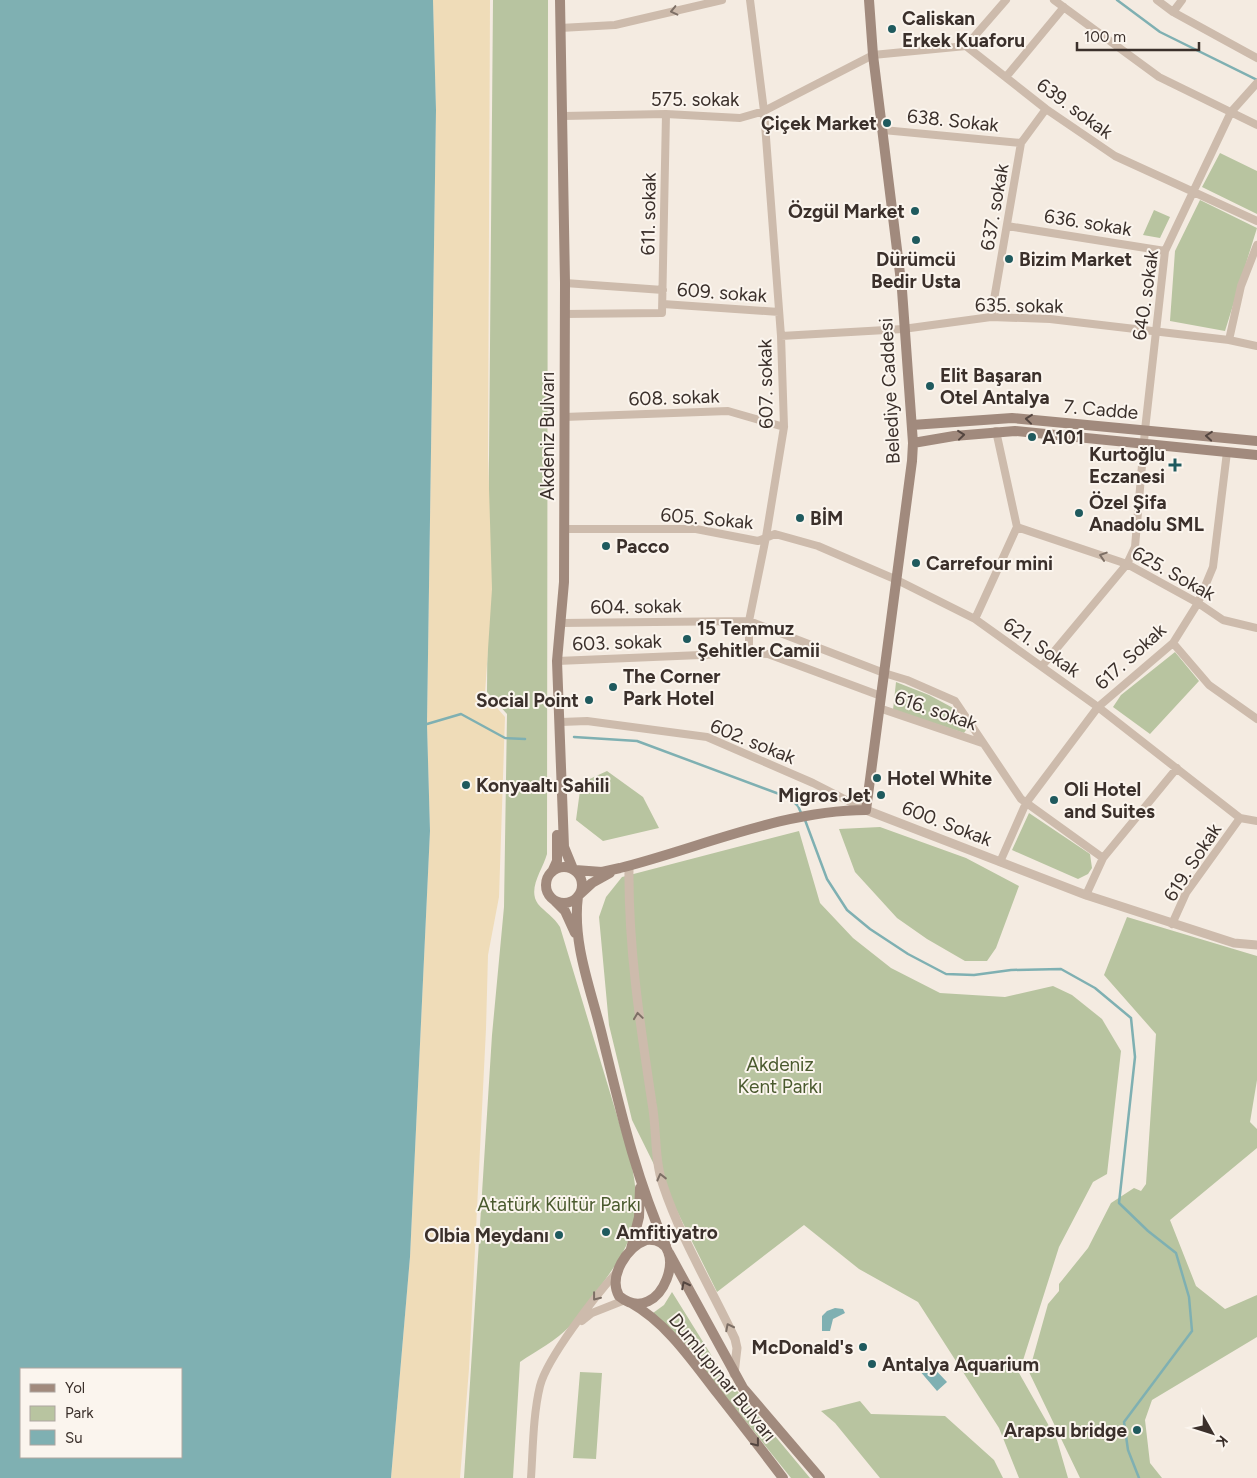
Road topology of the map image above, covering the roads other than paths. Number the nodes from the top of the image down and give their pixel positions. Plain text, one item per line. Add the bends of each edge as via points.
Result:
1 (560, 0) edge
2 (722, 0) edge
3 (750, 0) edge
4 (869, 0) edge
5 (1006, 0) edge
6 (1054, 0) edge
7 (1157, 0) edge
8 (1182, 0) edge
9 (1064, 7) junction
10 (1173, 12) junction
11 (560, 28) junction
12 (966, 46) junction
13 (873, 56) junction
14 (1257, 58) edge
15 (1006, 77) junction
16 (1257, 84) edge
17 (1046, 109) junction
18 (764, 111) junction
19 (1231, 112) junction
20 (666, 114) junction
21 (563, 116) junction
22 (1257, 125) edge
23 (882, 130) junction
24 (1021, 143) junction
25 (1192, 192) junction
26 (1257, 221) edge
27 (1007, 226) junction
28 (1257, 245) edge
29 (1165, 251) junction
30 (565, 283) junction
31 (663, 290) junction
32 (662, 304) junction
33 (779, 312) junction
34 (564, 314) junction
35 (991, 318) junction
36 (904, 330) junction
37 (1157, 332) junction
38 (781, 336) junction
39 (1229, 340) junction
40 (1257, 346) edge
41 (564, 417) junction
42 (912, 425) junction
43 (784, 427) junction
44 (1145, 430) junction
45 (996, 431) junction
46 (1257, 441) edge
47 (912, 442) junction
48 (1144, 444) junction
49 (1227, 452) junction
50 (1257, 455) edge
51 (1017, 527) junction
52 (564, 529) junction
53 (766, 537) junction
54 (1127, 564) junction
55 (897, 580) junction
56 (1198, 603) junction
57 (975, 619) junction
58 (749, 621) junction
59 (560, 623) junction
60 (1257, 628) edge
61 (1173, 643) junction
62 (749, 653) junction
63 (557, 661) junction
64 (1042, 666) junction
65 (884, 673) junction
66 (881, 696) junction
67 (1098, 707) junction
68 (879, 708) junction
69 (560, 718) junction
70 (1257, 719) edge
71 (982, 743) junction
72 (1177, 768) junction
73 (1026, 803) junction
74 (866, 810) junction
75 (1240, 818) junction
76 (1257, 821) edge
77 (1103, 858) junction
78 (1000, 862) junction
79 (625, 867) junction
80 (574, 870) junction
81 (552, 872) junction
82 (579, 895) junction
83 (1086, 895) junction
84 (555, 900) junction
85 (1172, 924) junction
86 (577, 938) junction
87 (1257, 945) edge
88 (641, 1182) junction
89 (631, 1249) junction
90 (668, 1250) junction
91 (618, 1271) junction
92 (628, 1301) junction
93 (576, 1326) junction
94 (734, 1374) junction
95 (531, 1478) edge
96 (783, 1478) edge
97 (820, 1478) edge

1 - 11 main road, Akdeniz Bulvarı
2 -> 11 street via 615,25
3 - 18 street, 607. sokak
4 - 13 main road, Belediye Caddesi
5 - 12 street
6 - 9 street
7 - 10 street
8 - 10 street
9 - 15 street
9 - 19 street via 1159,77
10 - 14 street
11 - 21 main road, Akdeniz Bulvarı
12 - 13 street
12 - 15 street, 639. sokak
13 - 18 street, 575. sokak
13 - 23 main road, Belediye Caddesi
15 - 17 street, 639. sokak
16 - 19 street, 640. sokak
17 - 24 street, 637. sokak
17 - 25 street, 639. sokak via 1115,156
18 - 20 street, 575. sokak via 740,118
18 - 33 street, 607. sokak
19 - 22 street
19 - 25 street, 640. sokak
20 - 21 street, 575. sokak
20 - 31 street, 611. sokak
21 - 30 main road, Akdeniz Bulvarı
23 - 24 street, 638. Sokak
23 - 36 main road, Belediye Caddesi
24 - 27 street, 637. sokak
25 - 26 street, 639. sokak
25 - 29 street, 640. sokak
27 - 29 street, 636. sokak
27 - 35 street, 637. sokak
28 - 39 street via 1241,286
29 - 37 street, 640. sokak
30 - 31 street
30 - 34 main road, Akdeniz Bulvarı
31 - 32 street, 611. sokak
32 - 33 street, 609. sokak
32 - 34 street, 611. sokak via 662,314
33 - 38 street, 607. sokak
34 - 41 main road, Akdeniz Bulvarı
35 - 36 street, 635. sokak
35 - 37 street, 635. sokak via 1050,319
36 - 38 street, 635. sokak
36 - 42 main road, Belediye Caddesi
37 - 39 street, 635. sokak
37 - 44 street, 640. sokak
38 - 43 street, 607. sokak
39 - 40 street, 635. sokak
41 - 43 street, 608. sokak via 728,411
41 - 52 main road, Akdeniz Bulvarı
44 -> 42 main road, 7. Cadde via 1012,418
42 - 47 main road, Belediye Caddesi
43 - 53 street, 607. sokak
46 -> 44 main road, 7. Cadde
44 - 48 street, 640. sokak
47 -> 45 main road, 7. Cadde
45 - 48 main road, 7. Cadde
45 - 51 street
47 - 55 main road, Belediye Caddesi
48 - 49 main road, 7. Cadde
48 - 54 street, 640. sokak via 1134,547
49 - 50 main road, 7. Cadde
49 - 56 street, 617. Sokak via 1213,567
54 -> 51 street, 625. Sokak
51 - 57 street
52 - 53 street, 605. Sokak via 696,530 758,541
52 - 59 main road, Akdeniz Bulvarı via 564,596
53 - 55 street, 605. Sokak via 775,534 818,546
53 - 58 street, 607. sokak
54 - 56 street, 625. Sokak
54 - 64 street
55 - 57 street, 621. Sokak
55 - 65 main road, Belediye Caddesi
56 - 60 street, 625. Sokak via 1223,620
56 - 61 street, 617. Sokak
57 - 64 street, 621. Sokak
58 - 59 street, 604. sokak
58 - 62 street, 607. sokak
58 - 65 street, 604. sokak
59 - 63 main road, Akdeniz Bulvarı
61 - 67 street, 617. Sokak
61 - 70 street via 1209,684
62 - 63 street, 603. sokak
62 - 66 street, 603. sokak via 768,654
63 - 69 main road, Akdeniz Bulvarı
64 - 67 street, 621. Sokak
65 - 66 main road, Belediye Caddesi
65 - 71 street, 616. sokak via 955,701
66 - 68 main road, Belediye Caddesi
67 - 72 street, 621. Sokak
67 - 73 street, 617. Sokak
68 - 71 street, 616. sokak
68 - 74 main road, Belediye Caddesi
69 - 74 street, 602. sokak via 707,737
69 - 80 main road, Akdeniz Bulvarı via 564,847
69 - 81 main road via 558,853
71 - 73 street, 616. sokak
72 - 75 street, 621. Sokak
72 - 77 street
73 - 77 street, 616. sokak
73 - 78 street, 617. Sokak
74 - 78 street, 600. Sokak
74 - 79 main road, 600. Sokak via 827,812 789,819
75 - 76 street, 621. Sokak
75 - 85 street, 619. Sokak via 1186,893
77 - 83 street
78 - 83 street, 600. Sokak
79 - 80 main road via 602,872
79 - 82 main road via 604,876
94 -> 79 street via 735,1339 686,1239 660,1172 635,997
80 - 81 main road via 560,868
80 - 82 main road via 582,881
81 - 84 main road via 546,885
82 - 84 main road via 570,902
82 - 86 main road
83 - 85 street, 600. Sokak
84 - 86 main road via 565,911
85 - 87 street, 600. Sokak via 1234,943
86 - 88 main road
88 - 89 main road via 639,1217
88 - 90 main road, Dumlupınar Bulvarı
89 - 90 main road via 638,1243 651,1240
89 - 91 main road
90 - 92 main road via 671,1258 669,1273 661,1290 647,1302
94 -> 90 main road, Dumlupınar Bulvarı
91 - 92 main road via 616,1288
91 -> 93 street via 598,1293
92 - 93 street via 592,1313
92 -> 96 main road, Dumlupınar Bulvarı via 642,1309 693,1362
93 - 95 street via 545,1372 540,1387
94 - 97 main road, Dumlupınar Bulvarı

